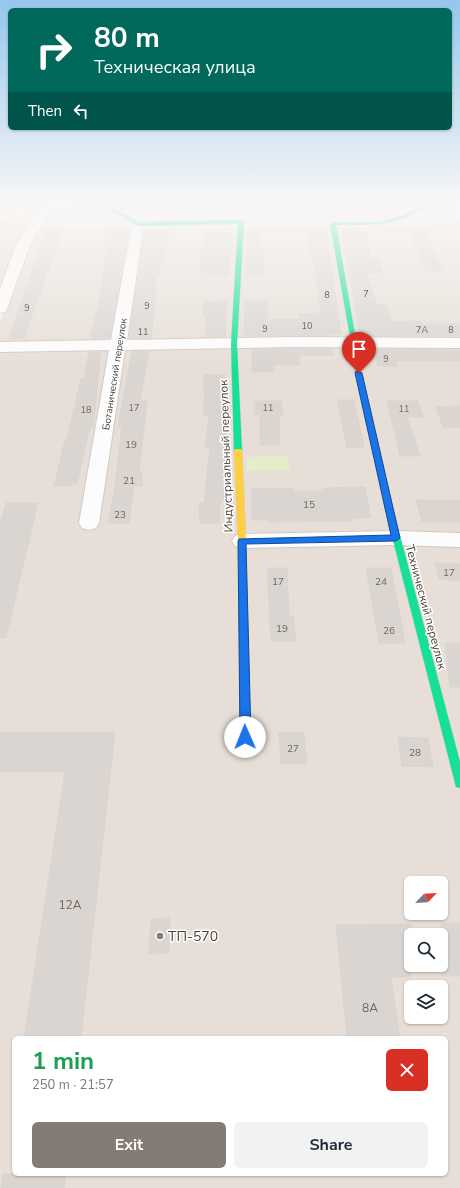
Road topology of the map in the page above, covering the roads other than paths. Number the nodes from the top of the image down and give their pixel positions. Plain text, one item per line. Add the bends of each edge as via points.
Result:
1 (19, 257) edge
2 (133, 257) edge
3 (239, 257) edge
4 (338, 257) edge
5 (0, 309) edge
6 (352, 342) junction
7 (460, 342) edge
8 (234, 344) junction
9 (119, 346) junction
10 (0, 347) edge
11 (89, 523) dead end
12 (396, 538) junction
13 (460, 540) edge
14 (242, 541) junction
15 (245, 737) dead end
16 (460, 783) edge

1 - 5 street
2 - 9 street, Ботанический переулок
3 - 8 street, Индустриальный переулок
4 - 6 street, Технический переулок
6 - 7 street
6 - 8 street
6 - 12 street, Технический переулок
8 - 9 street
8 - 14 street, Индустриальный переулок
9 - 10 street
9 - 11 street, Ботанический переулок
12 - 13 street
12 - 14 street
12 - 16 street, Технический переулок
14 - 15 street, Индустриальный переулок

